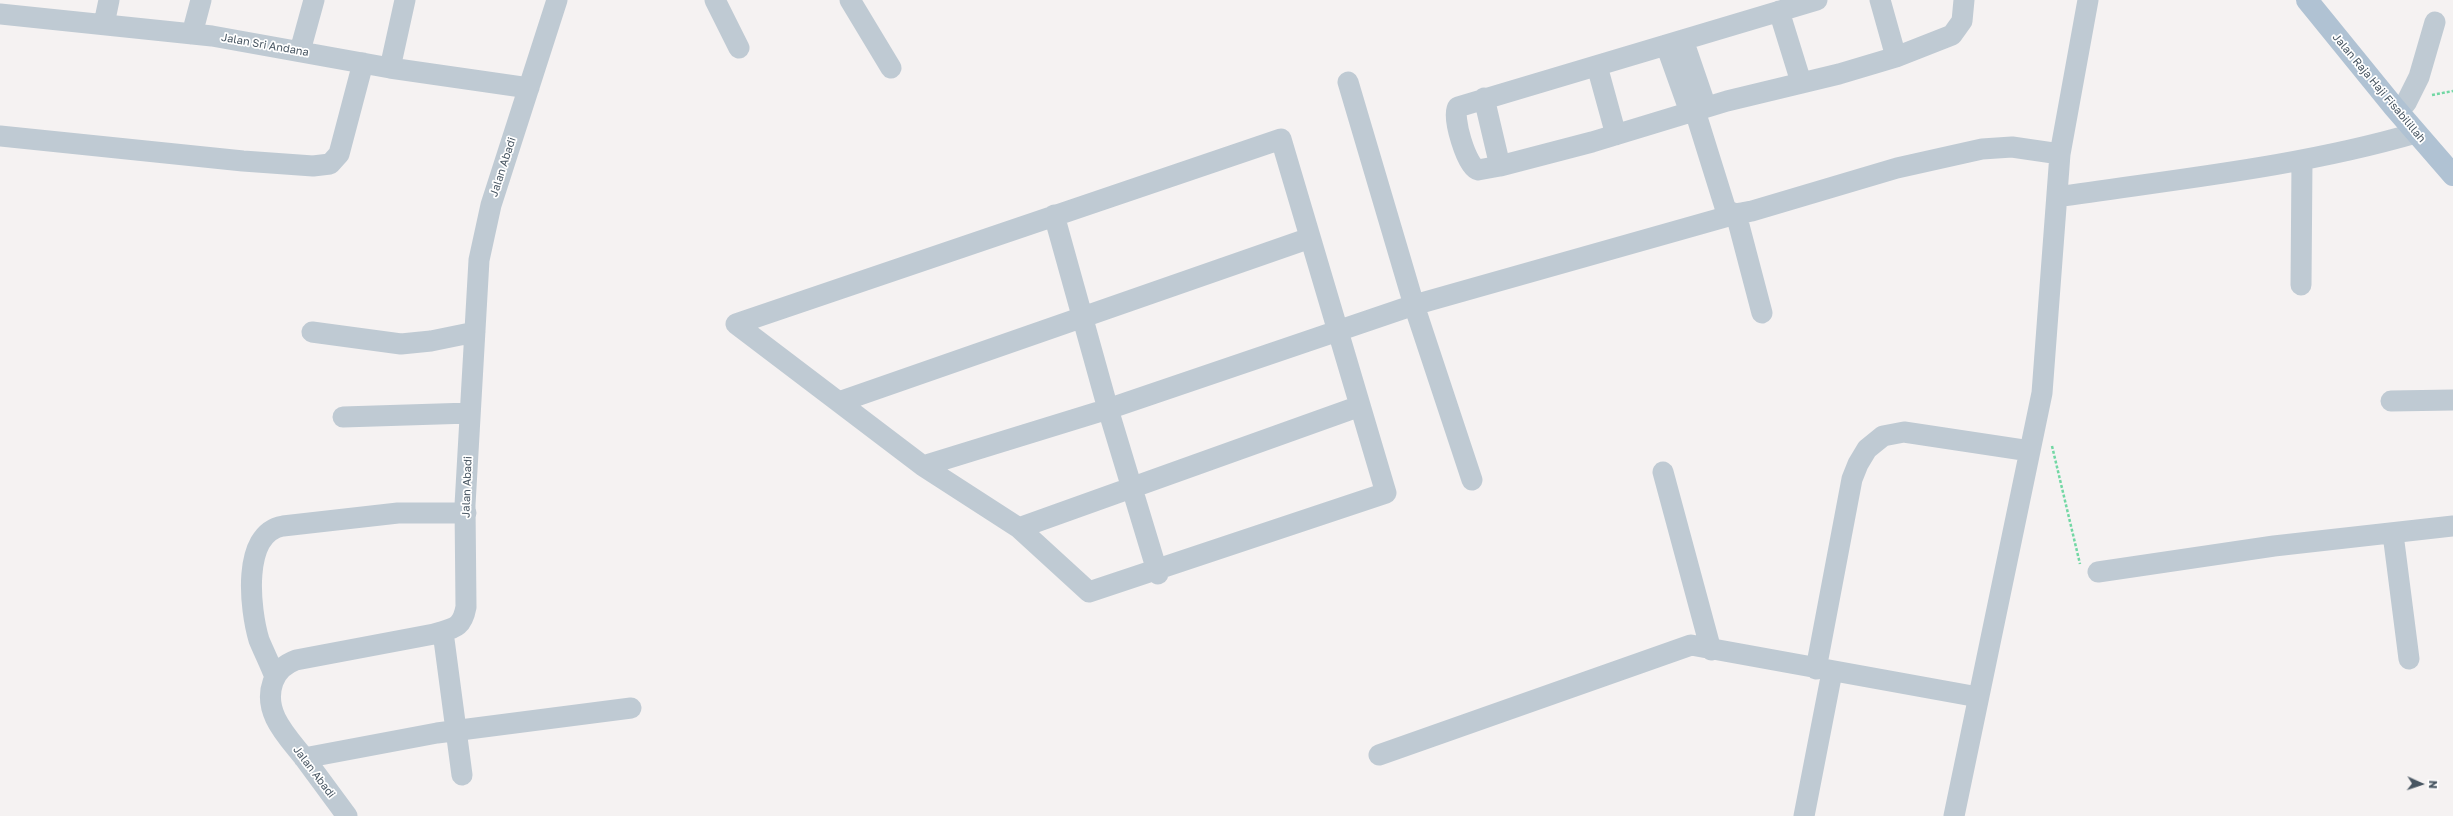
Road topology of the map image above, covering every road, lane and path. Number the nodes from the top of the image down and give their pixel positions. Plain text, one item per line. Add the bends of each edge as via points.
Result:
1 (108, 0) edge
2 (201, 0) edge
3 (314, 0) edge
4 (405, 0) edge
5 (557, 0) edge
6 (715, 0) edge
7 (850, 0) edge
8 (1817, 0) edge
9 (1880, 0) edge
10 (1964, 0) edge
11 (2088, 0) edge
12 (2307, 0) edge
13 (22, 8) edge
14 (1779, 11) junction
15 (0, 14) edge
16 (2435, 22) dead end
17 (104, 24) junction
18 (192, 34) junction
19 (1674, 42) junction
20 (739, 48) dead end
21 (300, 51) junction
22 (1896, 57) junction
23 (363, 63) junction
24 (1597, 66) junction
25 (390, 68) junction
26 (891, 68) dead end
27 (1348, 82) dead end
28 (1801, 82) junction
29 (529, 88) junction
30 (1484, 98) junction
31 (2406, 103) dead end
32 (1697, 110) junction
33 (2416, 134) junction
34 (1616, 135) junction
35 (0, 136) edge
36 (2060, 154) junction
37 (2302, 161) junction
38 (1500, 166) junction
39 (2453, 175) edge
40 (2057, 197) junction
41 (1736, 214) junction
42 (1054, 215) junction
43 (1310, 238) junction
44 (2301, 285) dead end
45 (1414, 306) junction
46 (1762, 313) dead end
47 (1082, 317) junction
48 (1338, 331) junction
49 (312, 332) dead end
50 (474, 332) junction
51 (2453, 400) edge
52 (839, 402) junction
53 (2391, 402) dead end
54 (1360, 406) junction
55 (1108, 409) junction
56 (470, 413) junction
57 (343, 417) dead end
58 (2051, 442) dead end
59 (2030, 451) junction
60 (923, 466) junction
61 (1663, 472) dead end
62 (1472, 480) dead end
63 (1132, 488) junction
64 (466, 513) junction
65 (2453, 526) edge
66 (1019, 528) junction
67 (2393, 534) junction
68 (1158, 572) junction
69 (2098, 572) joint
70 (443, 632) junction
71 (1711, 650) junction
72 (2409, 659) dead end
73 (1824, 670) junction
74 (274, 677) junction
75 (1978, 697) junction
76 (631, 708) dead end
77 (457, 730) junction
78 (1379, 755) dead end
79 (304, 758) junction
80 (462, 774) dead end
81 (346, 816) edge
82 (1804, 816) edge
83 (1954, 816) edge

1 - 17 street
2 - 18 street
3 - 21 street
4 - 25 street
5 - 29 street, Jalan Abadi
6 - 20 street
7 - 26 street
8 - 14 street
9 - 22 street
10 - 22 street via 1962,21 1952,35
11 - 36 street
12 - 33 main road, Jalan Raja Haji Fisabilillah
13 - 15 street, Jalan Sri Andana
13 - 17 street, Jalan Sri Andana
14 - 19 street
14 - 28 street
16 - 31 street via 2420,77
17 - 18 street, Jalan Sri Andana
18 - 21 street, Jalan Sri Andana
19 - 24 street
19 - 32 street
21 - 23 street, Jalan Sri Andana
22 - 28 street
23 - 25 street, Jalan Sri Andana
23 - 35 street via 339,154 336,160 323,166 243,161
24 - 30 street
24 - 34 street
25 - 29 street, Jalan Sri Andana
27 - 45 street
28 - 32 street
29 - 50 street, Jalan Abadi via 485,228 479,260
30 - 38 street
30 - 38 street via 1458,107 1455,116 1472,168 1478,170
32 - 34 street
32 - 41 street via 1722,200 1728,211
33 - 37 street
33 - 39 main road, Jalan Raja Haji Fisabilillah
34 - 38 street
36 - 40 street
36 - 41 street via 2012,147 1982,149 1897,168
37 - 40 street
37 - 44 street
40 - 59 street via 2042,393
41 - 45 street
41 - 46 street
42 - 43 street via 1281,139
42 - 47 street
42 - 52 street via 736,324
43 - 47 street
43 - 48 street
45 - 48 street
45 - 62 street
47 - 52 street
47 - 55 street
48 - 54 street
48 - 55 street
49 - 50 street via 401,344
50 - 56 street, Jalan Abadi
51 - 53 street
52 - 60 street
54 - 63 street
54 - 68 street via 1386,493
55 - 60 street
55 - 63 street
56 - 57 street
56 - 64 street, Jalan Abadi
58 - 69 path via 2078,558 2086,572
59 - 73 street via 1904,432 1883,436 1867,449 1852,479
59 - 75 street
60 - 66 street
61 - 71 street
63 - 66 street
63 - 68 street
64 - 70 street, Jalan Abadi via 464,618 454,628
64 - 74 street via 398,513 270,529 260,540 255,556 252,595 260,640
65 - 67 street
66 - 68 street via 1089,592
67 - 69 street via 2274,546
67 - 72 street
70 - 74 street, Jalan Abadi via 296,660 281,668
70 - 77 street
71 - 73 street
71 - 78 street via 1691,646
73 - 75 street
73 - 82 street
74 - 79 street, Jalan Abadi via 271,688 272,712 283,732
75 - 83 street
76 - 77 street
77 - 79 street
77 - 80 street
79 - 81 street, Jalan Abadi

